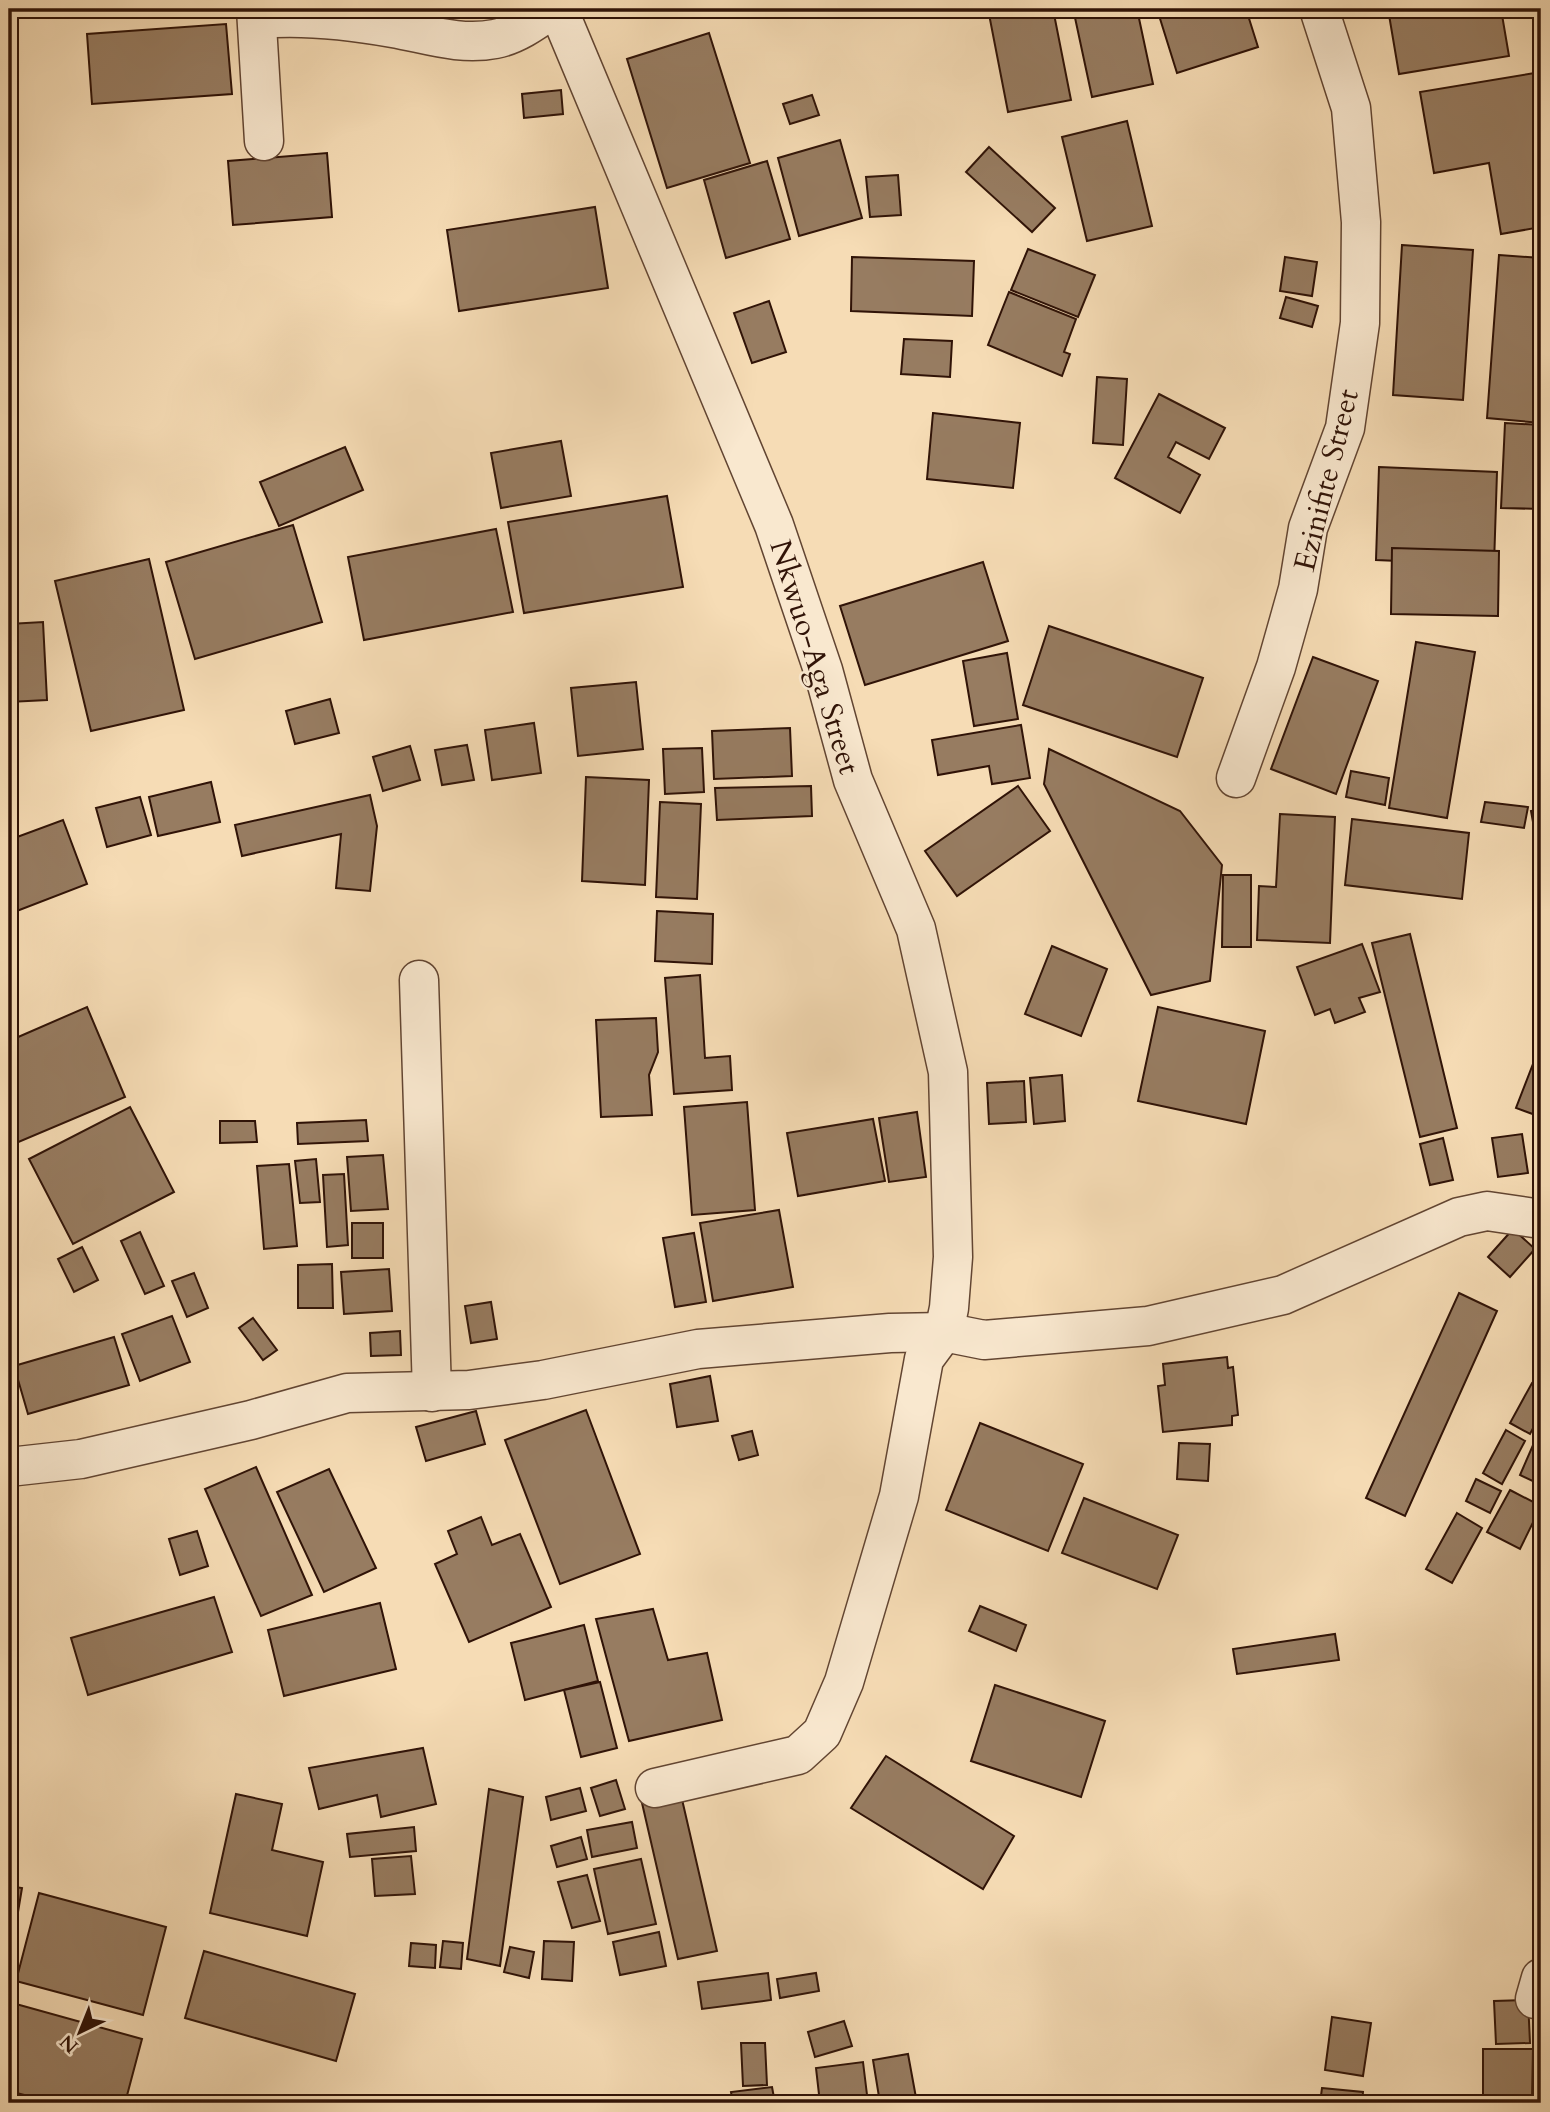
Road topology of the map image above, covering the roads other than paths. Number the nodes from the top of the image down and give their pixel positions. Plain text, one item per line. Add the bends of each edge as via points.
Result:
1 (552, 9) edge
2 (558, 9) edge
3 (1319, 9) edge
4 (257, 14) edge
5 (264, 141) dead end
6 (1236, 778) dead end
7 (419, 980) dead end
8 (1541, 1219) edge
9 (944, 1332) junction
10 (432, 1392) junction
11 (9, 1467) edge
12 (655, 1788) dead end

1 - 4 street via 497,39 465,42 348,21
2 - 9 street, Nkwuo-Aga Street via 774,525 823,670 853,780 916,929 948,1072 953,1257
3 - 6 street, Ezinifite Street via 1351,108 1361,222 1360,323 1345,428 1308,528 1298,589 1276,667
4 - 5 street
7 - 10 street
8 - 9 street via 1487,1211 1460,1217 1283,1295 1148,1326 984,1340
9 - 10 street via 698,1349 543,1380
9 - 12 street via 924,1359 900,1496 845,1682 822,1733 798,1755
10 - 11 street via 347,1393 82,1459

